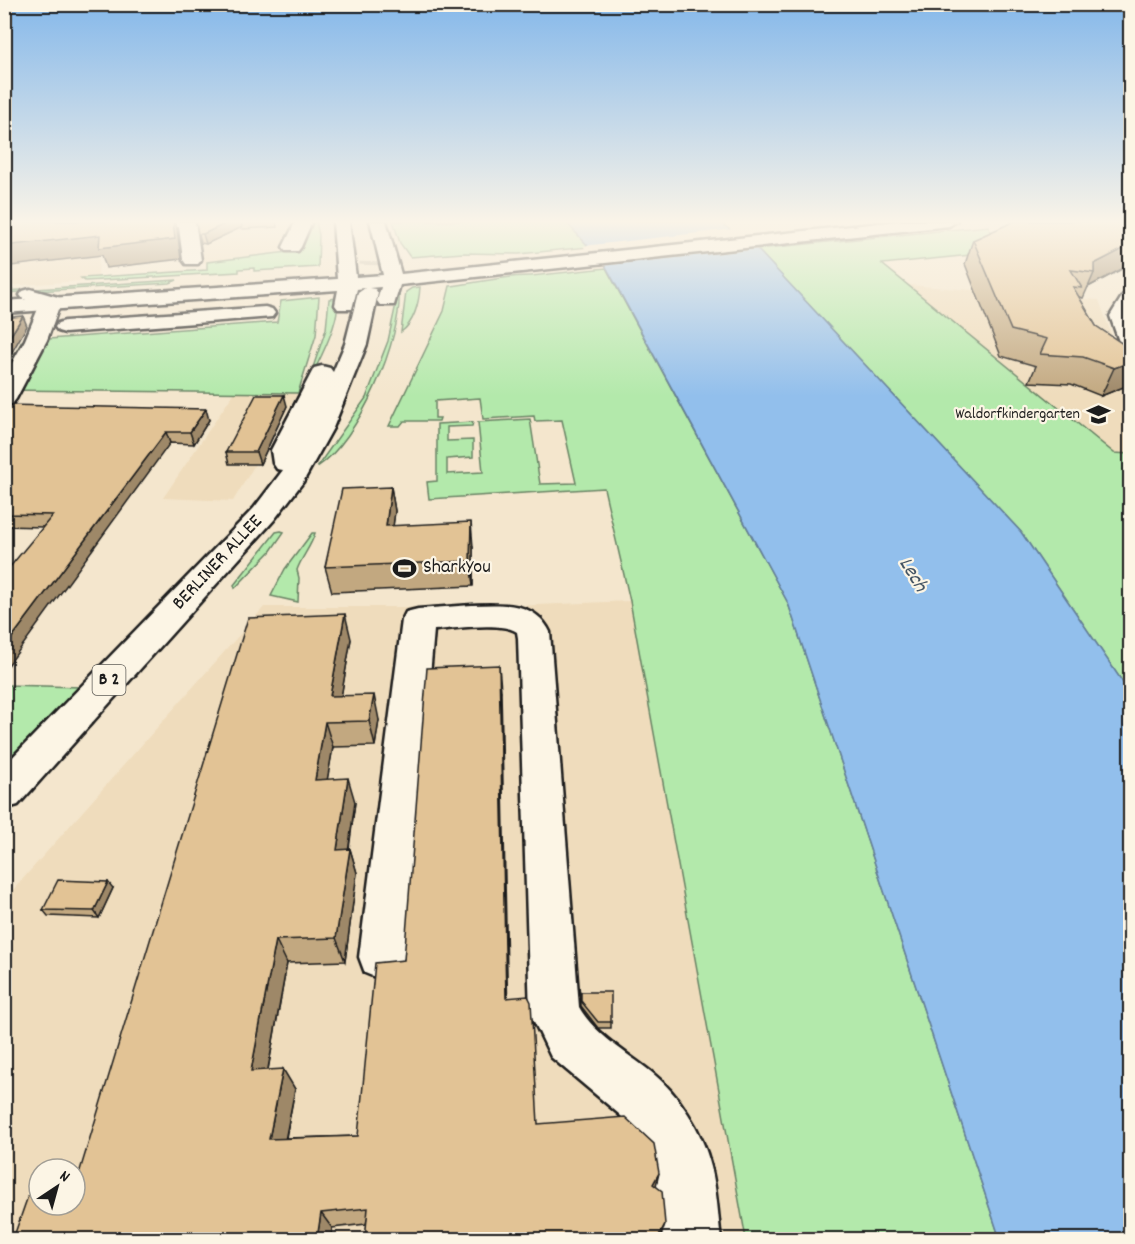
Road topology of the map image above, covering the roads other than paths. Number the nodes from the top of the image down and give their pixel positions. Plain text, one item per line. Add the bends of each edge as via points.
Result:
1 (353, 279) tunnel mouth
2 (373, 279) edge
3 (391, 279) tunnel mouth
4 (354, 283) junction
5 (4, 297) edge
6 (163, 298) junction
7 (1131, 299) edge
8 (40, 300) junction
9 (4, 307) edge
10 (265, 313) dead end
11 (154, 321) junction
12 (65, 327) dead end
13 (383, 327) dead end
14 (1131, 345) edge
15 (376, 349) dead end
16 (4, 399) edge
17 (289, 482) junction
18 (4, 793) edge
19 (382, 957) dead end
20 (692, 1239) edge

1 - 4 main road, BERLINER ALLEE
2 - 4 main road
3 - 13 main road
4 - 6 main road
4 - 8 main road
4 - 17 main road, BERLINER ALLEE / B 2 via 356,344 321,428
5 - 8 main road
6 - 8 main road
6 - 11 main road
7 - 14 main road via 1120,316
8 - 9 main road
8 - 16 main road via 36,340
10 - 11 main road
11 - 12 main road
15 - 17 main road via 349,415 321,457
17 - 18 main road, BERLINER ALLEE / B 2 via 264,514
19 - 20 main road via 418,620 506,616 522,620 533,628 536,638 555,1013 569,1040 657,1114 683,1166

